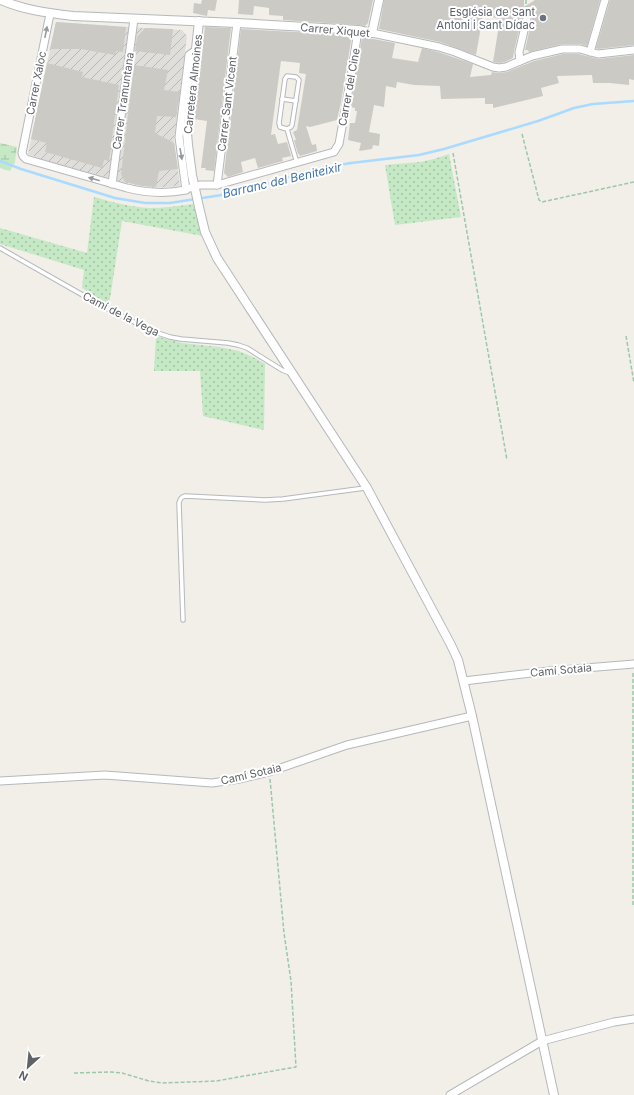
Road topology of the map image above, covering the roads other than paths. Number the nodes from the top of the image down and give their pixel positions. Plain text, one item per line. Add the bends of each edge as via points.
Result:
1 (1, 0) edge
2 (379, 0) edge
3 (605, 0) edge
4 (50, 14) junction
5 (527, 18) road end
6 (134, 19) junction
7 (199, 21) junction
8 (237, 22) junction
9 (358, 30) junction
10 (372, 32) junction
11 (196, 50) junction
12 (634, 50) edge
13 (590, 52) junction
14 (520, 61) junction
15 (282, 99) junction
16 (296, 101) junction
17 (287, 129) junction
18 (297, 162) junction
19 (112, 184) junction
20 (217, 185) junction
21 (186, 190) junction
22 (196, 190) junction
23 (0, 248) edge
24 (293, 374) junction
25 (367, 488) junction
26 (183, 620) dead end
27 (634, 664) edge
28 (464, 681) junction
29 (472, 716) junction
30 (0, 781) edge
31 (634, 1019) edge
32 (542, 1041) junction
33 (450, 1095) edge
34 (554, 1095) edge

1 - 4 street, Carrer Xiquet
2 - 10 street
3 - 13 street
4 - 6 street, Carrer Xiquet
19 -> 4 street, Carrer Xaloc via 23,156
5 - 14 street via 519,52
6 - 7 street, Carrer Xiquet
6 - 19 street, Carrer Tramuntana
7 - 8 street, Carrer Xiquet
7 - 11 street, Carretera Almoines
8 - 9 street, Carrer Xiquet
8 - 20 street, Carrer Sant Vicent
9 - 10 street, Carrer Xiquet
9 - 18 street, Carrer del Cine via 338,147 334,152
10 - 14 street, Carrer Xiquet via 439,47 496,68
11 -> 21 street via 189,55 179,137
11 - 22 street, Carretera Almoines via 187,133
12 - 13 street, Carrer Xiquet via 598,54
13 - 14 street, Carrer Xiquet via 562,48
15 - 16 lane
15 - 16 lane via 285,79 292,76 299,80
15 - 17 lane via 279,123
16 - 17 lane via 292,125
17 - 18 lane
18 - 20 street
19 - 21 street via 142,192 170,193
20 - 22 street via 200,185
21 - 22 street
22 - 24 street, Carretera Almoines via 205,232 213,250
23 - 24 lane, Camí de la Vega via 102,306 152,331 181,339 238,345
24 - 25 street, Carretera Almoines
25 - 26 lane via 265,500 182,497 179,503
25 - 28 street, Carretera Almoines via 452,645
27 - 28 street, Camí Sotaia
28 - 29 street, Carretera Almoines
29 - 30 street, Camí Sotaia via 348,745 269,772 212,783 105,775
29 - 32 street, Carretera Almoines
31 - 32 street
32 - 33 street
32 - 34 street, Carretera Almoines

